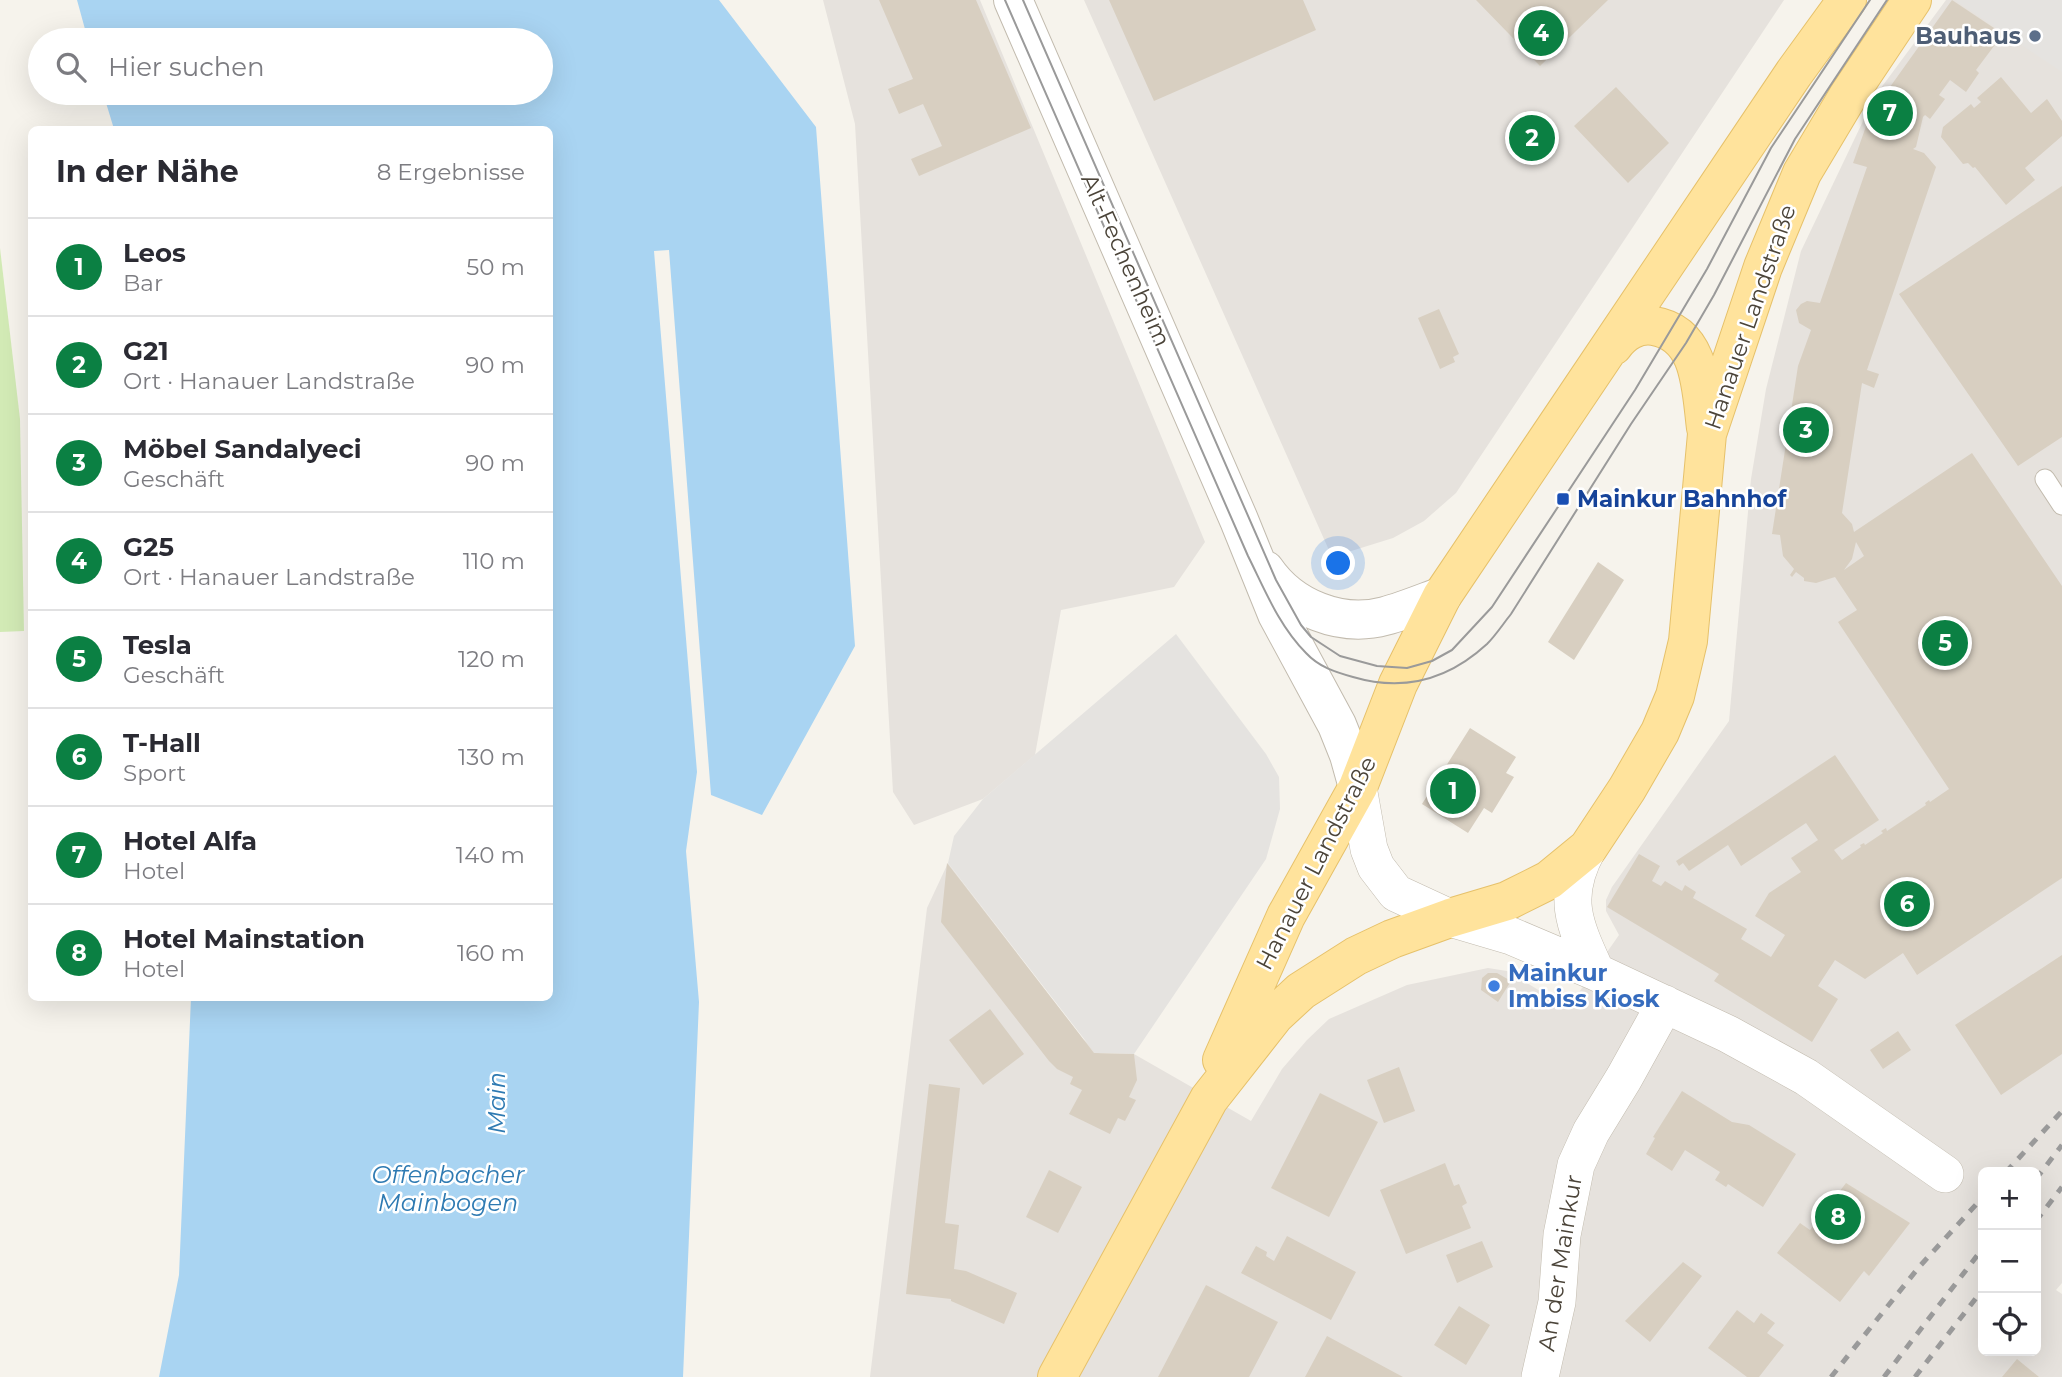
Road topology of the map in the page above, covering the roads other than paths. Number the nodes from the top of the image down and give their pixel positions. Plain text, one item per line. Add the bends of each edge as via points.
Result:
1 (1013, 0) edge
2 (1847, 0) edge
3 (1912, 0) edge
4 (1601, 362) junction
5 (1707, 434) junction
6 (2045, 479) dead end
7 (2062, 505) edge
8 (1239, 520) junction
9 (1442, 596) junction
10 (1358, 787) junction
11 (1588, 848) junction
12 (1450, 918) junction
13 (1595, 972) junction
14 (1665, 1004) junction
15 (1209, 1099) junction
16 (1945, 1174) dead end
17 (1057, 1377) edge
18 (1539, 1377) edge

1 - 8 street, Alt-Fechenheim
2 - 4 main road, Hanauer Landstraße
3 - 5 main road, Hanauer Landstraße via 1802,173 1763,267
4 - 5 main road via 1635,327 1651,325 1680,338 1698,370
4 - 9 main road, Hanauer Landstraße
5 - 11 main road, Hanauer Landstraße via 1688,641 1675,696 1649,754
6 - 7 lane
8 - 9 street, Alt-Fechenheim via 1278,587 1315,611 1371,619
8 - 10 street, Alt-Fechenheim via 1282,623 1337,725
9 - 10 main road, Hanauer Landstraße via 1398,684
10 - 12 street via 1368,849 1384,879 1404,898
10 - 15 main road, Hanauer Landstraße via 1286,916 1231,1037
11 - 12 main road, Hanauer Landstraße via 1530,891
11 - 13 street via 1578,867 1572,904
12 - 13 street via 1511,936
12 - 15 main road, Hanauer Landstraße via 1356,956 1301,991 1275,1015
13 - 14 street
14 - 16 street via 1806,1077
14 - 18 street, An der Mainkur via 1576,1165 1562,1235 1558,1302
15 - 17 main road, Hanauer Landstraße

